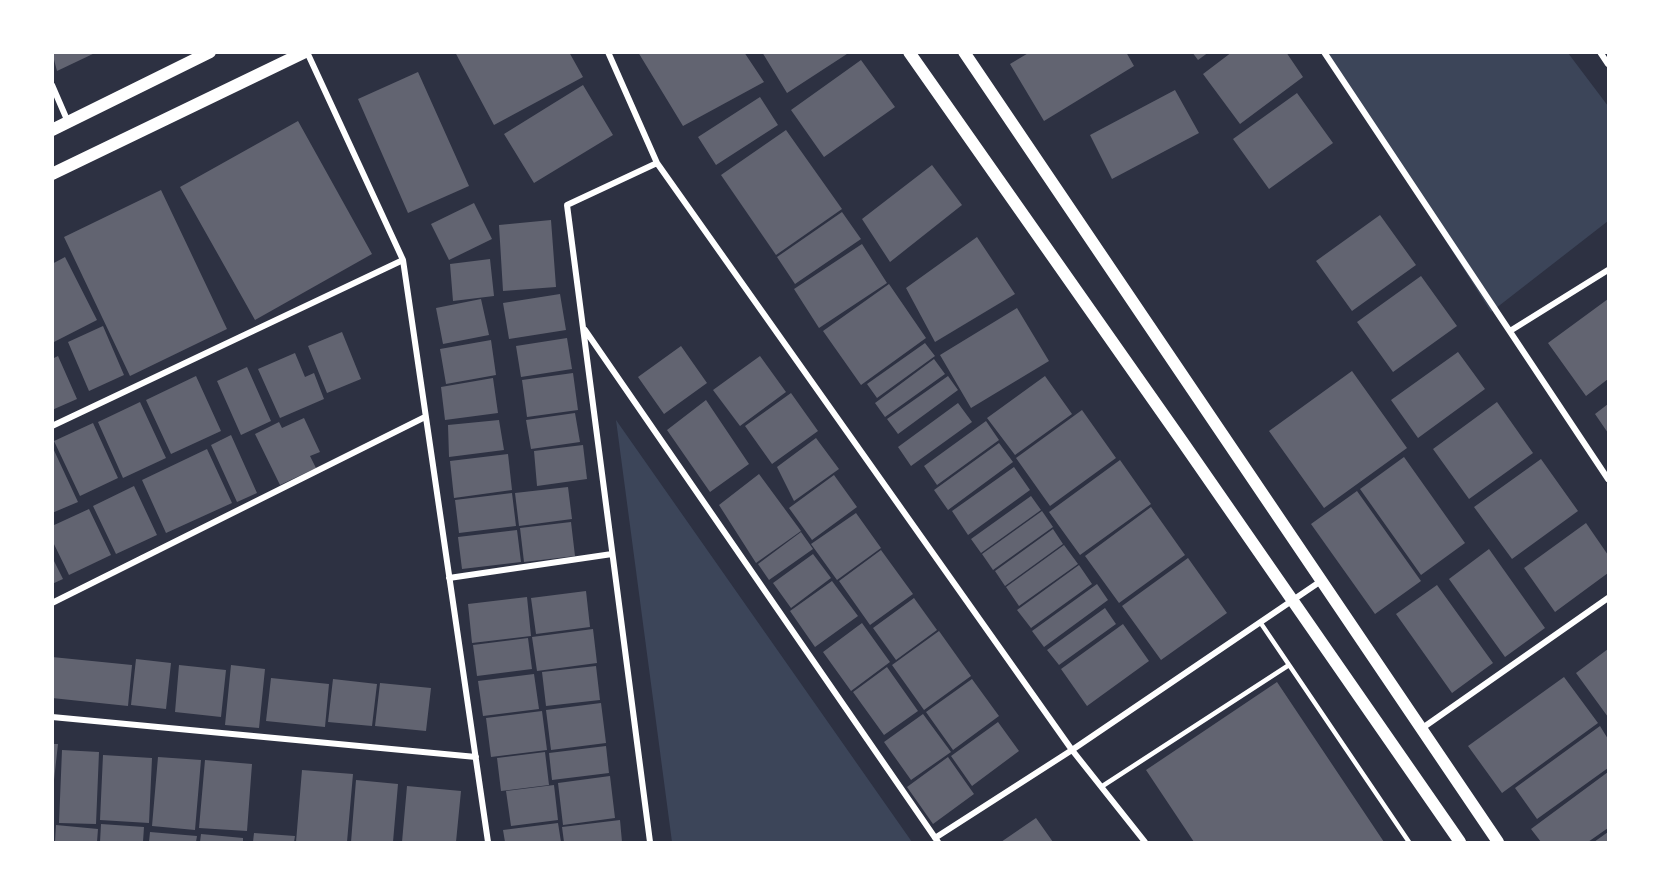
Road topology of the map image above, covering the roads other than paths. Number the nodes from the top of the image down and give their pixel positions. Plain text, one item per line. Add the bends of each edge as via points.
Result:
1 (210, 52) edge
2 (306, 52) edge
3 (608, 52) edge
4 (909, 52) edge
5 (1324, 52) edge
6 (1600, 52) edge
7 (966, 53) edge
8 (1608, 64) edge
9 (52, 85) edge
10 (69, 123) junction
11 (52, 130) edge
12 (657, 163) junction
13 (52, 174) edge
14 (403, 260) junction
15 (1608, 270) edge
16 (583, 327) junction
17 (1510, 331) junction
18 (425, 417) junction
19 (52, 426) edge
20 (1608, 479) edge
21 (612, 554) junction
22 (449, 578) junction
23 (1321, 581) junction
24 (1608, 598) edge
25 (1292, 600) junction
26 (52, 603) edge
27 (1260, 622) junction
28 (1289, 665) junction
29 (52, 717) edge
30 (1421, 729) junction
31 (1072, 750) junction
32 (476, 757) junction
33 (1101, 788) junction
34 (936, 840) edge
35 (488, 843) edge
36 (650, 843) edge
37 (1145, 843) edge
38 (1409, 843) edge
39 (1460, 843) edge
40 (1498, 843) edge

1 - 10 main road
2 - 13 main road
2 - 14 street
3 - 12 street
4 - 25 main road
5 - 17 street
6 - 8 street
7 - 23 main road
9 - 10 street
10 - 11 main road
12 - 16 street via 567,205
12 - 31 street
14 - 18 street
14 - 19 street
15 - 17 street
16 - 21 street
16 - 34 street
17 - 20 street
18 - 22 street
18 - 26 street
21 - 22 street
21 - 36 street
22 - 32 street
23 - 25 street
23 - 30 main road
24 - 30 street
25 - 27 street
25 - 39 main road
27 - 28 lane
27 - 31 street
28 - 33 lane
28 - 38 lane
29 - 32 street
30 - 40 main road
31 - 33 street
31 - 34 street
32 - 35 street
33 - 37 street

